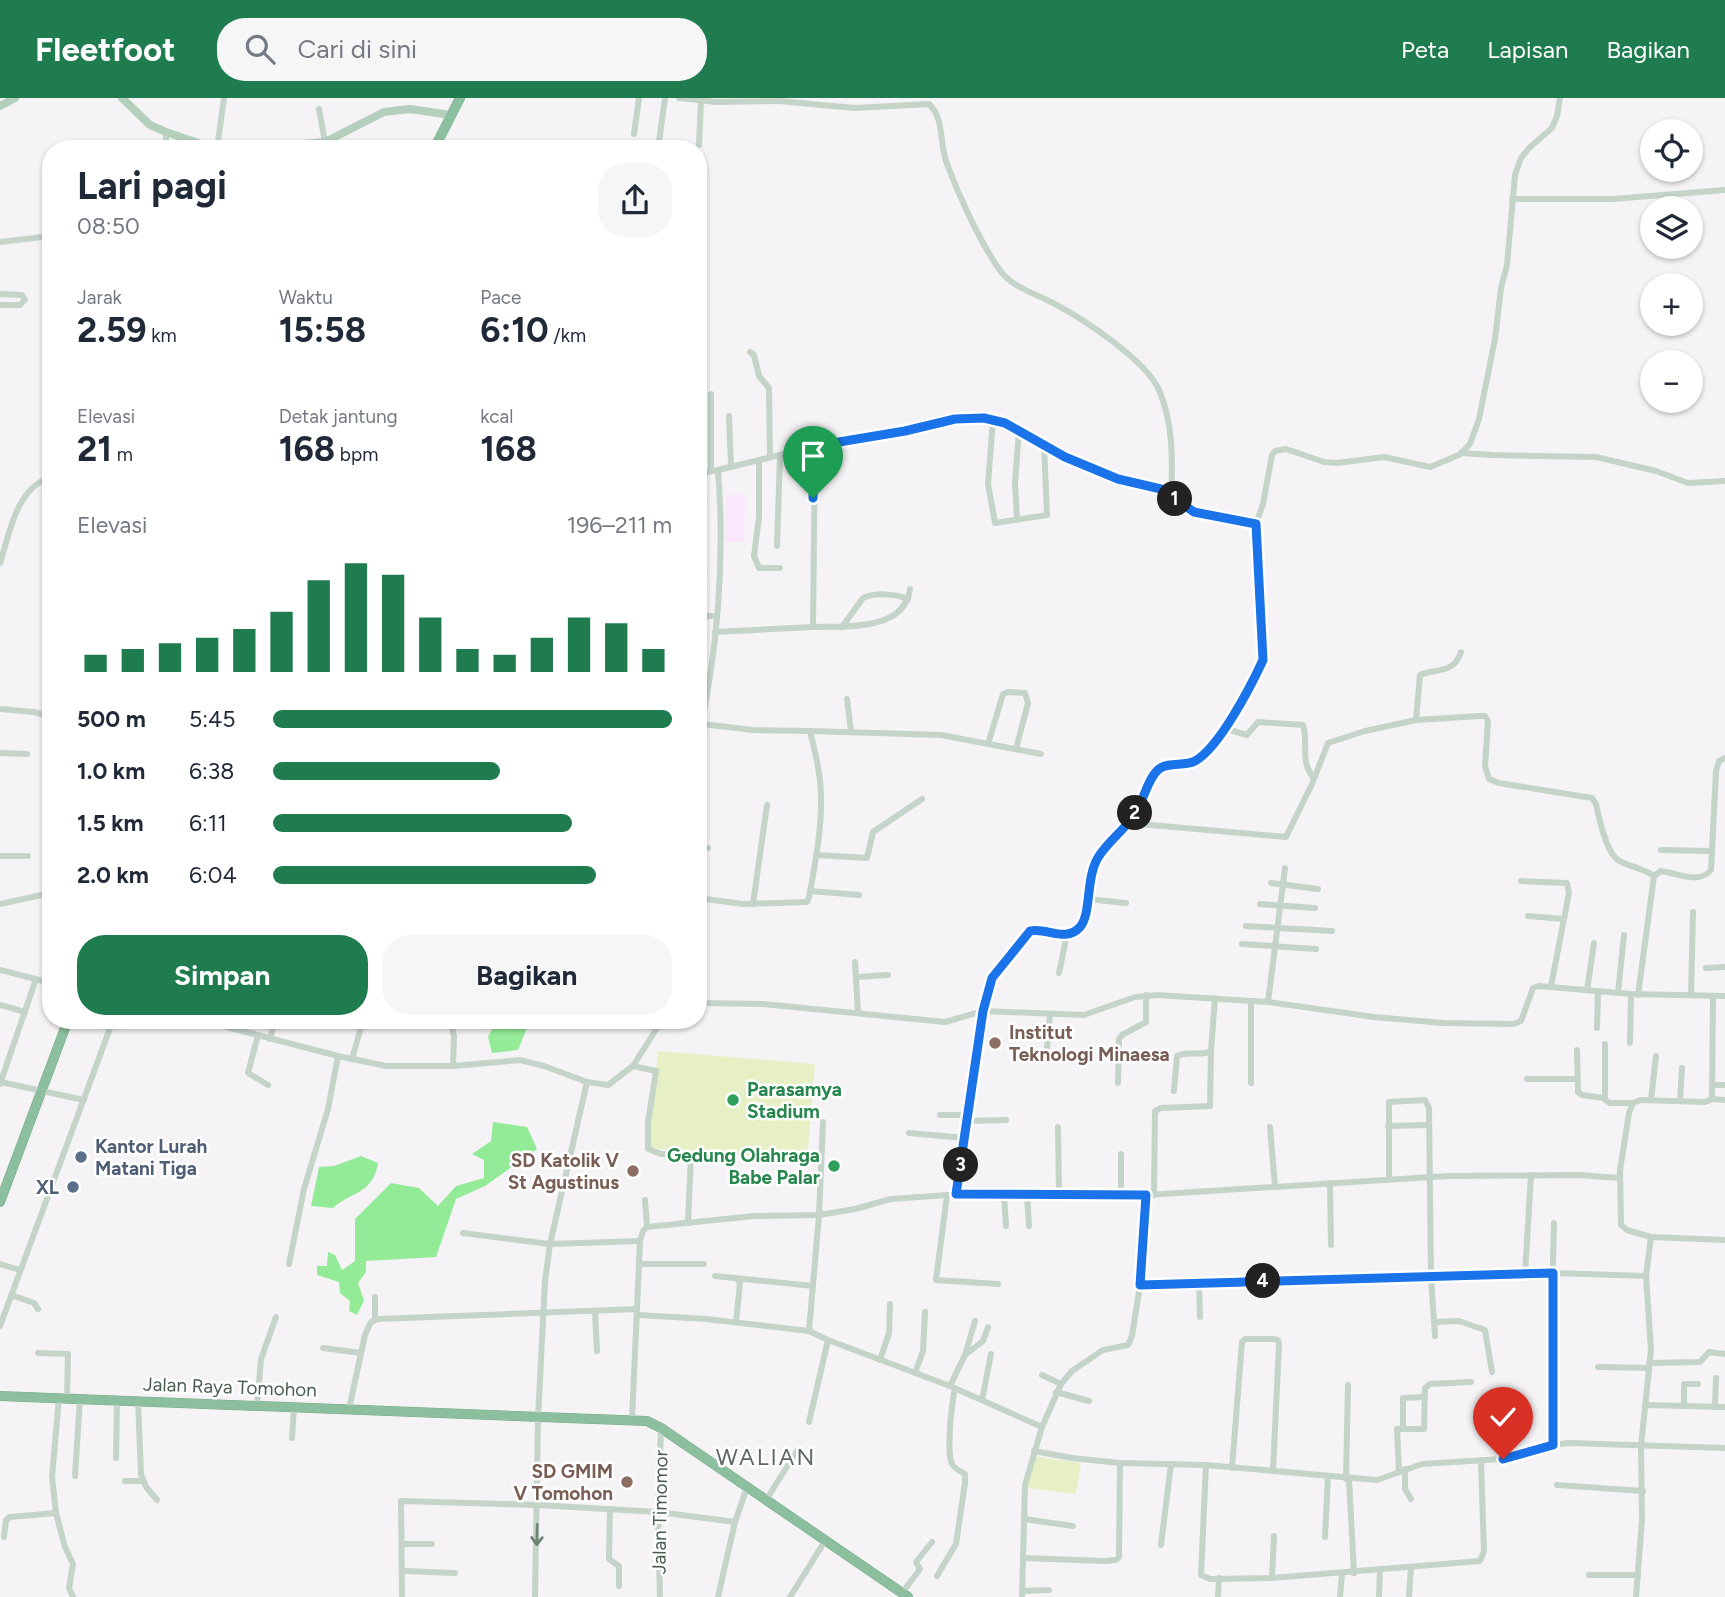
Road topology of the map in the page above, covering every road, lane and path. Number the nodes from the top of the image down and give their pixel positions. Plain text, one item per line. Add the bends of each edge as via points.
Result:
1 (15, 98) edge
2 (122, 98) edge
3 (224, 98) edge
4 (460, 98) edge
5 (639, 98) edge
6 (665, 98) edge
7 (680, 98) edge
8 (1560, 98) edge
9 (779, 99) edge
10 (701, 100) junction
11 (0, 106) edge
12 (319, 109) dead end
13 (451, 115) junction
14 (166, 132) junction
15 (634, 134) dead end
16 (166, 140) edge
17 (190, 140) edge
18 (217, 140) edge
19 (325, 140) edge
20 (329, 140) edge
21 (438, 140) edge
22 (659, 140) edge
23 (699, 140) edge
24 (1725, 190) edge
25 (1512, 199) junction
26 (42, 237) edge
27 (0, 242) edge
28 (0, 294) edge
29 (0, 305) edge
30 (750, 352) dead end
31 (711, 394) dead end
32 (729, 416) dead end
33 (993, 420) junction
34 (1019, 429) junction
35 (1044, 444) junction
36 (815, 446) junction
37 (1462, 453) junction
38 (780, 455) junction
39 (770, 457) junction
40 (759, 461) junction
41 (731, 466) junction
42 (714, 470) junction
43 (707, 472) edge
44 (42, 481) edge
45 (1725, 481) edge
46 (1171, 495) junction
47 (1017, 520) junction
48 (1256, 524) junction
49 (777, 546) dead end
50 (0, 563) edge
51 (780, 568) dead end
52 (910, 589) dead end
53 (908, 599) junction
54 (707, 616) edge
55 (716, 617) junction
56 (842, 626) junction
57 (813, 627) junction
58 (715, 632) junction
59 (1461, 652) dead end
60 (707, 690) edge
61 (847, 699) dead end
62 (0, 709) edge
63 (42, 714) edge
64 (1416, 720) junction
65 (707, 724) edge
66 (1223, 728) junction
67 (810, 731) junction
68 (851, 731) junction
69 (989, 744) junction
70 (1016, 749) junction
71 (0, 752) edge
72 (27, 754) dead end
73 (1041, 754) dead end
74 (1725, 758) edge
75 (1314, 778) junction
76 (922, 799) dead end
77 (767, 805) dead end
78 (1128, 823) junction
79 (1661, 850) dead end
80 (1712, 851) junction
81 (816, 855) junction
82 (0, 856) edge
83 (28, 856) dead end
84 (1285, 868) dead end
85 (1654, 876) junction
86 (1521, 881) dead end
87 (1271, 883) dead end
88 (1282, 884) junction
89 (1318, 889) dead end
90 (810, 891) junction
91 (42, 895) edge
92 (859, 895) dead end
93 (707, 899) edge
94 (1087, 899) junction
95 (1126, 903) dead end
96 (0, 904) edge
97 (753, 904) junction
98 (1260, 904) dead end
99 (1280, 905) junction
100 (1315, 908) dead end
101 (1693, 912) dead end
102 (1528, 916) dead end
103 (1564, 919) junction
104 (1245, 926) dead end
105 (1277, 927) junction
106 (1332, 931) dead end
107 (1067, 934) junction
108 (1624, 935) dead end
109 (1594, 943) dead end
110 (1242, 944) dead end
111 (1275, 946) junction
112 (1316, 949) dead end
113 (855, 962) dead end
114 (1725, 967) edge
115 (1706, 968) dead end
116 (0, 970) edge
117 (1059, 973) dead end
118 (888, 975) dead end
119 (856, 977) junction
120 (36, 979) junction
121 (42, 981) edge
122 (1552, 986) junction
123 (1587, 990) junction
124 (1598, 992) junction
125 (1618, 993) junction
126 (1635, 994) junction
127 (1691, 994) junction
128 (1146, 995) junction
129 (1713, 996) junction
130 (1725, 996) edge
131 (1216, 998) junction
132 (1251, 1001) junction
133 (1268, 1002) junction
134 (707, 1003) edge
135 (0, 1005) edge
136 (983, 1011) junction
137 (25, 1012) junction
138 (858, 1013) junction
139 (1050, 1014) junction
140 (1597, 1028) dead end
141 (64, 1029) edge
142 (110, 1029) edge
143 (235, 1029) edge
144 (273, 1029) edge
145 (360, 1029) edge
146 (452, 1029) edge
147 (656, 1029) edge
148 (258, 1035) junction
149 (270, 1039) junction
150 (1630, 1043) dead end
151 (1605, 1044) dead end
152 (1577, 1050) dead end
153 (1211, 1051) junction
154 (338, 1056) junction
155 (1656, 1056) dead end
156 (352, 1059) junction
157 (1046, 1060) dead end
158 (453, 1066) junction
159 (633, 1066) junction
160 (1682, 1068) dead end
161 (1577, 1079) junction
162 (1527, 1080) dead end
163 (587, 1082) junction
164 (0, 1083) edge
165 (1118, 1083) dead end
166 (1251, 1083) dead end
167 (1713, 1085) junction
168 (1725, 1085) edge
169 (268, 1086) dead end
170 (40, 1090) junction
171 (1174, 1091) dead end
172 (1604, 1098) junction
173 (1713, 1098) junction
174 (84, 1100) junction
175 (1650, 1100) junction
176 (1725, 1100) edge
177 (1680, 1101) junction
178 (1633, 1103) junction
179 (940, 1115) dead end
180 (968, 1118) junction
181 (1006, 1120) dead end
182 (823, 1122) dead end
183 (1429, 1125) junction
184 (1388, 1126) junction
185 (1058, 1127) dead end
186 (1270, 1127) dead end
187 (909, 1133) dead end
188 (965, 1138) junction
189 (1121, 1154) dead end
190 (1531, 1175) junction
191 (1430, 1176) junction
192 (1620, 1178) junction
193 (1389, 1179) junction
194 (1330, 1183) junction
195 (1275, 1186) junction
196 (956, 1194) junction
197 (947, 1195) junction
198 (1004, 1195) junction
199 (1027, 1195) junction
200 (1059, 1195) junction
201 (1121, 1195) junction
202 (1150, 1195) junction
203 (645, 1200) dead end
204 (0, 1202) edge
205 (819, 1215) junction
206 (688, 1223) junction
207 (1554, 1223) dead end
208 (1006, 1226) dead end
209 (1029, 1226) dead end
210 (647, 1227) junction
211 (463, 1233) dead end
212 (1651, 1237) junction
213 (1725, 1240) edge
214 (640, 1241) junction
215 (550, 1244) junction
216 (1331, 1245) dead end
217 (0, 1264) edge
218 (289, 1264) dead end
219 (640, 1264) junction
220 (704, 1264) dead end
221 (20, 1270) junction
222 (1553, 1273) junction
223 (1525, 1274) junction
224 (715, 1276) dead end
225 (1646, 1276) junction
226 (1431, 1277) junction
227 (737, 1279) junction
228 (1199, 1283) junction
229 (998, 1284) dead end
230 (1140, 1285) junction
231 (813, 1286) junction
232 (11, 1295) junction
233 (375, 1297) dead end
234 (890, 1304) dead end
235 (38, 1309) dead end
236 (596, 1311) junction
237 (545, 1312) junction
238 (637, 1312) junction
239 (925, 1312) dead end
240 (276, 1317) dead end
241 (1200, 1317) dead end
242 (375, 1320) junction
243 (975, 1321) dead end
244 (736, 1322) junction
245 (1434, 1322) junction
246 (0, 1326) edge
247 (988, 1327) dead end
248 (810, 1331) junction
249 (1435, 1336) dead end
250 (828, 1340) junction
251 (323, 1348) dead end
252 (597, 1350) dead end
253 (38, 1353) dead end
254 (361, 1353) junction
255 (991, 1354) dead end
256 (1725, 1354) edge
257 (965, 1355) junction
258 (880, 1360) junction
259 (1649, 1365) junction
260 (1598, 1367) dead end
261 (1492, 1371) dead end
262 (915, 1373) junction
263 (1042, 1375) dead end
264 (1716, 1378) dead end
265 (1471, 1382) dead end
266 (1061, 1384) junction
267 (1698, 1384) dead end
268 (1348, 1385) dead end
269 (952, 1387) junction
270 (1056, 1392) junction
271 (0, 1396) edge
272 (63, 1397) junction
273 (1424, 1397) junction
274 (80, 1399) junction
275 (117, 1400) junction
276 (982, 1400) junction
277 (138, 1401) junction
278 (1089, 1401) dead end
279 (257, 1405) junction
280 (1645, 1405) junction
281 (1684, 1406) junction
282 (294, 1407) junction
283 (1715, 1407) junction
284 (1725, 1407) edge
285 (349, 1409) junction
286 (538, 1418) junction
287 (632, 1420) junction
288 (809, 1422) dead end
289 (1042, 1427) junction
290 (661, 1428) junction
291 (1403, 1429) junction
292 (292, 1438) dead end
293 (1553, 1445) junction
294 (1641, 1446) junction
295 (1725, 1448) edge
296 (797, 1451) dead end
297 (1034, 1451) junction
298 (116, 1458) dead end
299 (1481, 1460) junction
300 (1120, 1463) junction
301 (1171, 1464) junction
302 (1206, 1465) junction
303 (1232, 1468) junction
304 (1402, 1470) junction
305 (1273, 1471) junction
306 (75, 1476) dead end
307 (1328, 1476) junction
308 (1347, 1479) junction
309 (143, 1481) junction
310 (125, 1482) dead end
311 (1557, 1485) dead end
312 (747, 1487) junction
313 (1643, 1491) junction
314 (1411, 1499) dead end
315 (157, 1500) dead end
316 (766, 1500) junction
317 (538, 1505) junction
318 (610, 1509) junction
319 (658, 1512) junction
320 (56, 1513) junction
321 (1024, 1519) junction
322 (735, 1522) junction
323 (1073, 1526) dead end
324 (1273, 1536) dead end
325 (1325, 1536) dead end
326 (5, 1537) dead end
327 (825, 1541) junction
328 (932, 1542) dead end
329 (403, 1544) junction
330 (432, 1544) dead end
331 (1161, 1545) dead end
332 (1023, 1558) junction
333 (1410, 1567) junction
334 (1380, 1570) junction
335 (403, 1571) junction
336 (455, 1573) dead end
337 (1342, 1573) junction
338 (1354, 1573) junction
339 (1589, 1575) dead end
340 (1638, 1575) junction
341 (937, 1576) dead end
342 (1219, 1578) junction
343 (1272, 1578) junction
344 (619, 1586) dead end
345 (1049, 1590) dead end
346 (1022, 1594) edge
347 (901, 1595) edge
348 (73, 1597) edge
349 (402, 1597) edge
350 (535, 1597) edge
351 (660, 1597) edge
352 (718, 1597) edge
353 (790, 1597) edge
354 (1218, 1597) edge
355 (1340, 1597) edge
356 (1379, 1597) edge
357 (1409, 1597) edge
358 (1636, 1597) edge

1 - 11 main road
2 - 14 main road via 150,125
3 - 18 street
4 - 13 highway
5 - 15 street
6 - 22 street
7 - 10 street
8 - 25 street via 1552,128 1521,158
9 - 10 street
9 - 46 street via 855,108 929,104 937,112 946,162 1000,271 1011,282 1103,334 1147,372 1158,388 1170,435
10 - 23 street
12 - 19 street
13 - 20 main road via 410,109 384,112
13 - 21 highway
14 - 16 street
14 - 17 main road
24 - 25 street via 1613,199
25 - 37 street via 1509,256 1484,392 1476,431
26 - 27 street
28 - 29 street via 25,299 22,304
30 - 39 street via 768,388
31 - 42 street
32 - 41 street
33 - 34 street
33 - 36 street via 955,419
33 - 47 street via 988,484 995,523
34 - 35 street
34 - 47 street
35 - 46 street via 1118,479 1155,486
35 - 47 street via 1048,515
36 - 38 street
36 - 57 street
37 - 45 street via 1596,457 1688,483
37 - 48 street via 1424,467 1384,457 1324,462 1292,450 1275,451
38 - 39 street
38 - 49 street
39 - 40 street
40 - 41 street
40 - 51 street via 756,564
41 - 42 street
42 - 43 street
42 - 55 street via 721,509
44 - 50 street via 24,497
46 - 48 street via 1194,512
48 - 66 street via 1264,654 1254,681
52 - 53 street
53 - 56 street via 890,617 862,626
53 - 56 street via 878,594 863,598
54 - 55 street
55 - 58 street
56 - 57 street
57 - 58 street
58 - 60 street
59 - 64 street via 1449,669 1420,675
61 - 68 street
62 - 63 street
64 - 75 street via 1328,743
64 - 85 street via 1485,716 1489,779 1592,798 1610,851 1619,861
65 - 67 street
66 - 75 street via 1247,735 1258,722 1303,725 1305,761
66 - 78 street via 1199,758 1158,770
67 - 68 street
67 - 81 street via 820,780
68 - 69 street via 941,735
69 - 70 street
69 - 70 street via 1003,694 1020,692 1028,703
70 - 73 street
71 - 72 street
74 - 80 street via 1716,771
75 - 78 street via 1286,837
76 - 81 street via 871,834 867,858
77 - 97 street
78 - 94 street via 1097,859
79 - 80 street
80 - 85 street via 1711,870 1703,876 1661,871
81 - 90 street
82 - 83 street
84 - 88 street
85 - 126 street
86 - 103 street via 1567,883
87 - 88 street
88 - 89 street
88 - 99 street
90 - 92 street
90 - 97 street via 807,902
91 - 96 street
93 - 97 street
94 - 95 street
94 - 107 street via 1083,922
98 - 99 street
99 - 100 street
99 - 105 street
101 - 127 street
102 - 103 street
103 - 122 street
104 - 105 street
105 - 106 street
105 - 111 street
107 - 117 street
107 - 136 street via 1026,933 992,978
108 - 125 street
109 - 123 street
110 - 111 street
111 - 112 street
111 - 133 street
113 - 119 street
114 - 115 street
116 - 120 street
118 - 119 street
119 - 138 street
120 - 121 street
120 - 137 street
122 - 123 street
122 - 133 street via 1533,988 1524,1016 1514,1024 1374,1017
123 - 124 street
124 - 125 street
124 - 140 street
125 - 126 street
126 - 127 street
126 - 150 street
127 - 129 street
128 - 131 street
128 - 139 street via 1084,1015
128 - 165 street via 1146,1022 1119,1039
129 - 130 street
129 - 167 street
131 - 132 street
131 - 153 street
132 - 133 street
132 - 166 street
134 - 138 street
135 - 137 street
136 - 138 street via 945,1022
136 - 139 street
136 - 180 street
137 - 164 street
139 - 157 street
141 - 170 highway
142 - 174 street
143 - 148 street
144 - 149 street
145 - 156 street
146 - 158 street
147 - 159 street
148 - 149 street
148 - 169 street via 248,1073
149 - 154 street
151 - 172 street
152 - 161 street
153 - 171 street via 1177,1056
153 - 202 street via 1210,1106 1155,1111
154 - 156 street
154 - 218 street
155 - 175 street
156 - 158 street via 386,1066
158 - 163 street via 520,1060
159 - 163 street via 608,1085
159 - 206 street via 656,1071 648,1149 691,1156
160 - 177 street
161 - 162 street
161 - 172 street via 1580,1094
163 - 215 street
164 - 170 street
167 - 168 street
167 - 173 street
170 - 174 street
170 - 204 highway
172 - 178 street via 1610,1103
173 - 176 street
173 - 177 street
174 - 221 street
175 - 177 street
175 - 178 street
178 - 192 street
179 - 180 street
180 - 181 street
180 - 188 street
182 - 205 street
183 - 184 street
183 - 184 street via 1425,1100 1397,1100 1388,1105
183 - 191 street
184 - 193 street
185 - 200 street
186 - 195 street
187 - 188 street
188 - 196 street
189 - 201 street
190 - 191 street
190 - 192 street
190 - 223 street
191 - 193 street
191 - 226 street
192 - 212 street via 1621,1226
193 - 194 street
194 - 195 street
194 - 216 street
195 - 202 street
196 - 197 street
196 - 198 street
197 - 205 street via 891,1199
197 - 229 street via 936,1280
198 - 199 street
198 - 208 street
199 - 200 street
199 - 209 street
200 - 201 street
201 - 202 street
202 - 230 street
203 - 210 street
205 - 206 street
205 - 231 street
206 - 210 street
207 - 222 street
210 - 214 street
211 - 215 street
212 - 213 street
212 - 225 street
214 - 215 street
214 - 219 street
215 - 237 street
217 - 221 street
219 - 220 street
219 - 238 street
221 - 232 street
222 - 223 street
222 - 225 street
222 - 293 street
223 - 226 street
224 - 227 street
225 - 259 street
226 - 228 street
226 - 245 street
227 - 231 street
227 - 244 street
228 - 230 street
228 - 241 street
230 - 266 street via 1128,1345 1096,1353
231 - 248 street
232 - 235 street
232 - 246 street
233 - 242 street
234 - 258 street via 890,1333
236 - 237 street
236 - 238 street
236 - 252 street
237 - 242 street
237 - 286 street
238 - 244 street
238 - 287 street
239 - 262 street via 923,1350
240 - 279 street via 259,1366
242 - 254 street via 367,1328
243 - 257 street
244 - 248 street
245 - 249 street
245 - 261 street via 1455,1320 1485,1330
247 - 257 street via 983,1341
248 - 250 street
250 - 258 street
250 - 288 street
251 - 254 street
253 - 272 street via 68,1354
254 - 285 street
255 - 276 street
256 - 259 street via 1709,1352 1700,1362
257 - 269 street
258 - 262 street
259 - 260 street
259 - 280 street
262 - 269 street
263 - 266 street
264 - 283 street
265 - 273 street via 1430,1384
266 - 270 street
267 - 281 street via 1684,1384
268 - 308 street
269 - 276 street
269 - 341 street via 951,1458 965,1474 965,1483 956,1544
270 - 278 street
270 - 289 street
271 - 272 highway, Jalan Raya Tomohon
272 - 274 highway, Jalan Raya Tomohon
272 - 320 street via 52,1478
273 - 291 street via 1403,1398
273 - 291 street via 1424,1429
274 - 275 highway, Jalan Raya Tomohon
274 - 306 street
275 - 277 highway, Jalan Raya Tomohon
275 - 298 street
276 - 289 street
277 - 279 highway, Jalan Raya Tomohon
277 - 309 street
279 - 282 highway, Jalan Raya Tomohon
280 - 281 street
280 - 294 street
281 - 283 street
282 - 285 highway, Jalan Raya Tomohon
282 - 292 street
283 - 284 street
285 - 286 highway, Jalan Raya Tomohon
286 - 287 highway, Jalan Raya Tomohon
286 - 317 street
287 - 290 highway, Jalan Raya Tomohon
289 - 297 street
290 - 312 highway, Jalan Raya Tomohon
290 - 319 street, Jalan Timomor
291 - 304 street via 1397,1431
293 - 294 street
293 - 299 street via 1503,1459
294 - 295 street
294 - 313 street
296 - 316 street
297 - 300 street
297 - 321 street via 1027,1473
299 - 304 street via 1439,1461
299 - 333 street via 1482,1559
300 - 301 street
300 - 332 street via 1116,1560
301 - 302 street
301 - 331 street
302 - 303 street
302 - 342 street via 1200,1573 1205,1578
303 - 305 street
303 - 305 street via 1241,1342 1273,1339 1279,1344
304 - 308 street via 1377,1480
304 - 314 street
305 - 307 street
307 - 308 street
307 - 325 street
308 - 338 street
309 - 310 street
309 - 315 street
311 - 313 street
312 - 316 highway, Jalan Raya Tomohon
312 - 322 street
313 - 340 street
316 - 327 highway, Jalan Raya Tomohon
317 - 318 street
317 - 329 street via 401,1501
317 -> 350 street
318 - 319 street
318 - 344 street via 609,1559 619,1566
319 - 322 street
319 - 351 street, Jalan Timomor
320 - 326 street via 10,1517
320 - 348 street via 73,1563 69,1588
321 - 323 street
321 - 332 street
322 - 352 street
324 - 343 street
327 - 347 highway, Jalan Raya Tomohon
327 - 353 street
328 - 347 street via 916,1562 919,1570
329 - 330 street
329 - 335 street
332 - 346 street
333 - 334 street
333 - 357 street
334 - 338 street
334 - 356 street
335 - 336 street
335 - 349 street
337 - 338 street
337 - 343 street
337 - 355 street
339 - 340 street
340 - 358 street
342 - 343 street
342 - 354 street
345 - 346 street

